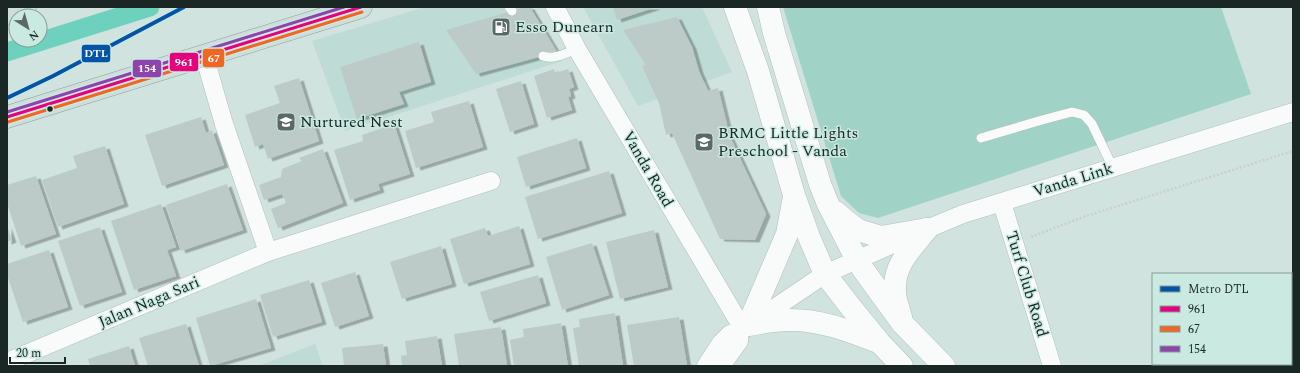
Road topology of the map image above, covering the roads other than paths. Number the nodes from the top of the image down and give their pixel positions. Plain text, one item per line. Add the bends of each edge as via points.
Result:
1 (25, 7) edge
2 (361, 7) edge
3 (555, 7) edge
4 (735, 7) edge
5 (768, 7) edge
6 (7, 13) edge
7 (578, 49) junction
8 (204, 56) junction
9 (542, 56) dead end
10 (1293, 112) edge
11 (7, 117) edge
12 (981, 138) dead end
13 (1113, 168) junction
14 (491, 181) dead end
15 (794, 195) junction
16 (1002, 203) junction
17 (828, 204) junction
18 (927, 229) junction
19 (268, 252) junction
20 (856, 260) junction
21 (825, 274) junction
22 (902, 323) junction
23 (743, 329) junction
24 (880, 342) junction
25 (7, 362) edge
26 (706, 366) edge
27 (721, 366) edge
28 (902, 366) edge
29 (944, 366) edge
30 (1052, 366) edge

1 - 6 highway
2 - 8 highway
3 - 7 street, Vanda Road
4 - 15 main road via 758,71
5 - 17 main road
7 - 9 lane via 556,57
7 - 23 street, Vanda Road
8 - 11 highway
8 - 19 street via 224,124
10 - 13 street, Vanda Link
12 - 13 lane via 1072,112 1084,115 1092,124
13 - 16 street, Vanda Link
14 - 19 street, Jalan Naga Sari
15 - 21 main road via 808,237
15 - 23 main road via 787,234
16 - 18 street, Vanda Link via 963,214
16 - 30 street, Turf Club Road
17 - 18 main road via 858,230 881,237
17 - 20 main road
18 - 20 street, Vanda Link
18 - 22 main road via 901,262 896,276 894,293
19 - 25 street, Jalan Naga Sari
20 - 21 street
20 - 22 main road
21 - 23 street
21 - 24 main road
22 - 29 main road
23 - 24 main road via 788,320 810,322 838,327
23 - 26 street via 730,334 721,343
23 - 27 street via 739,341
24 - 28 main road

